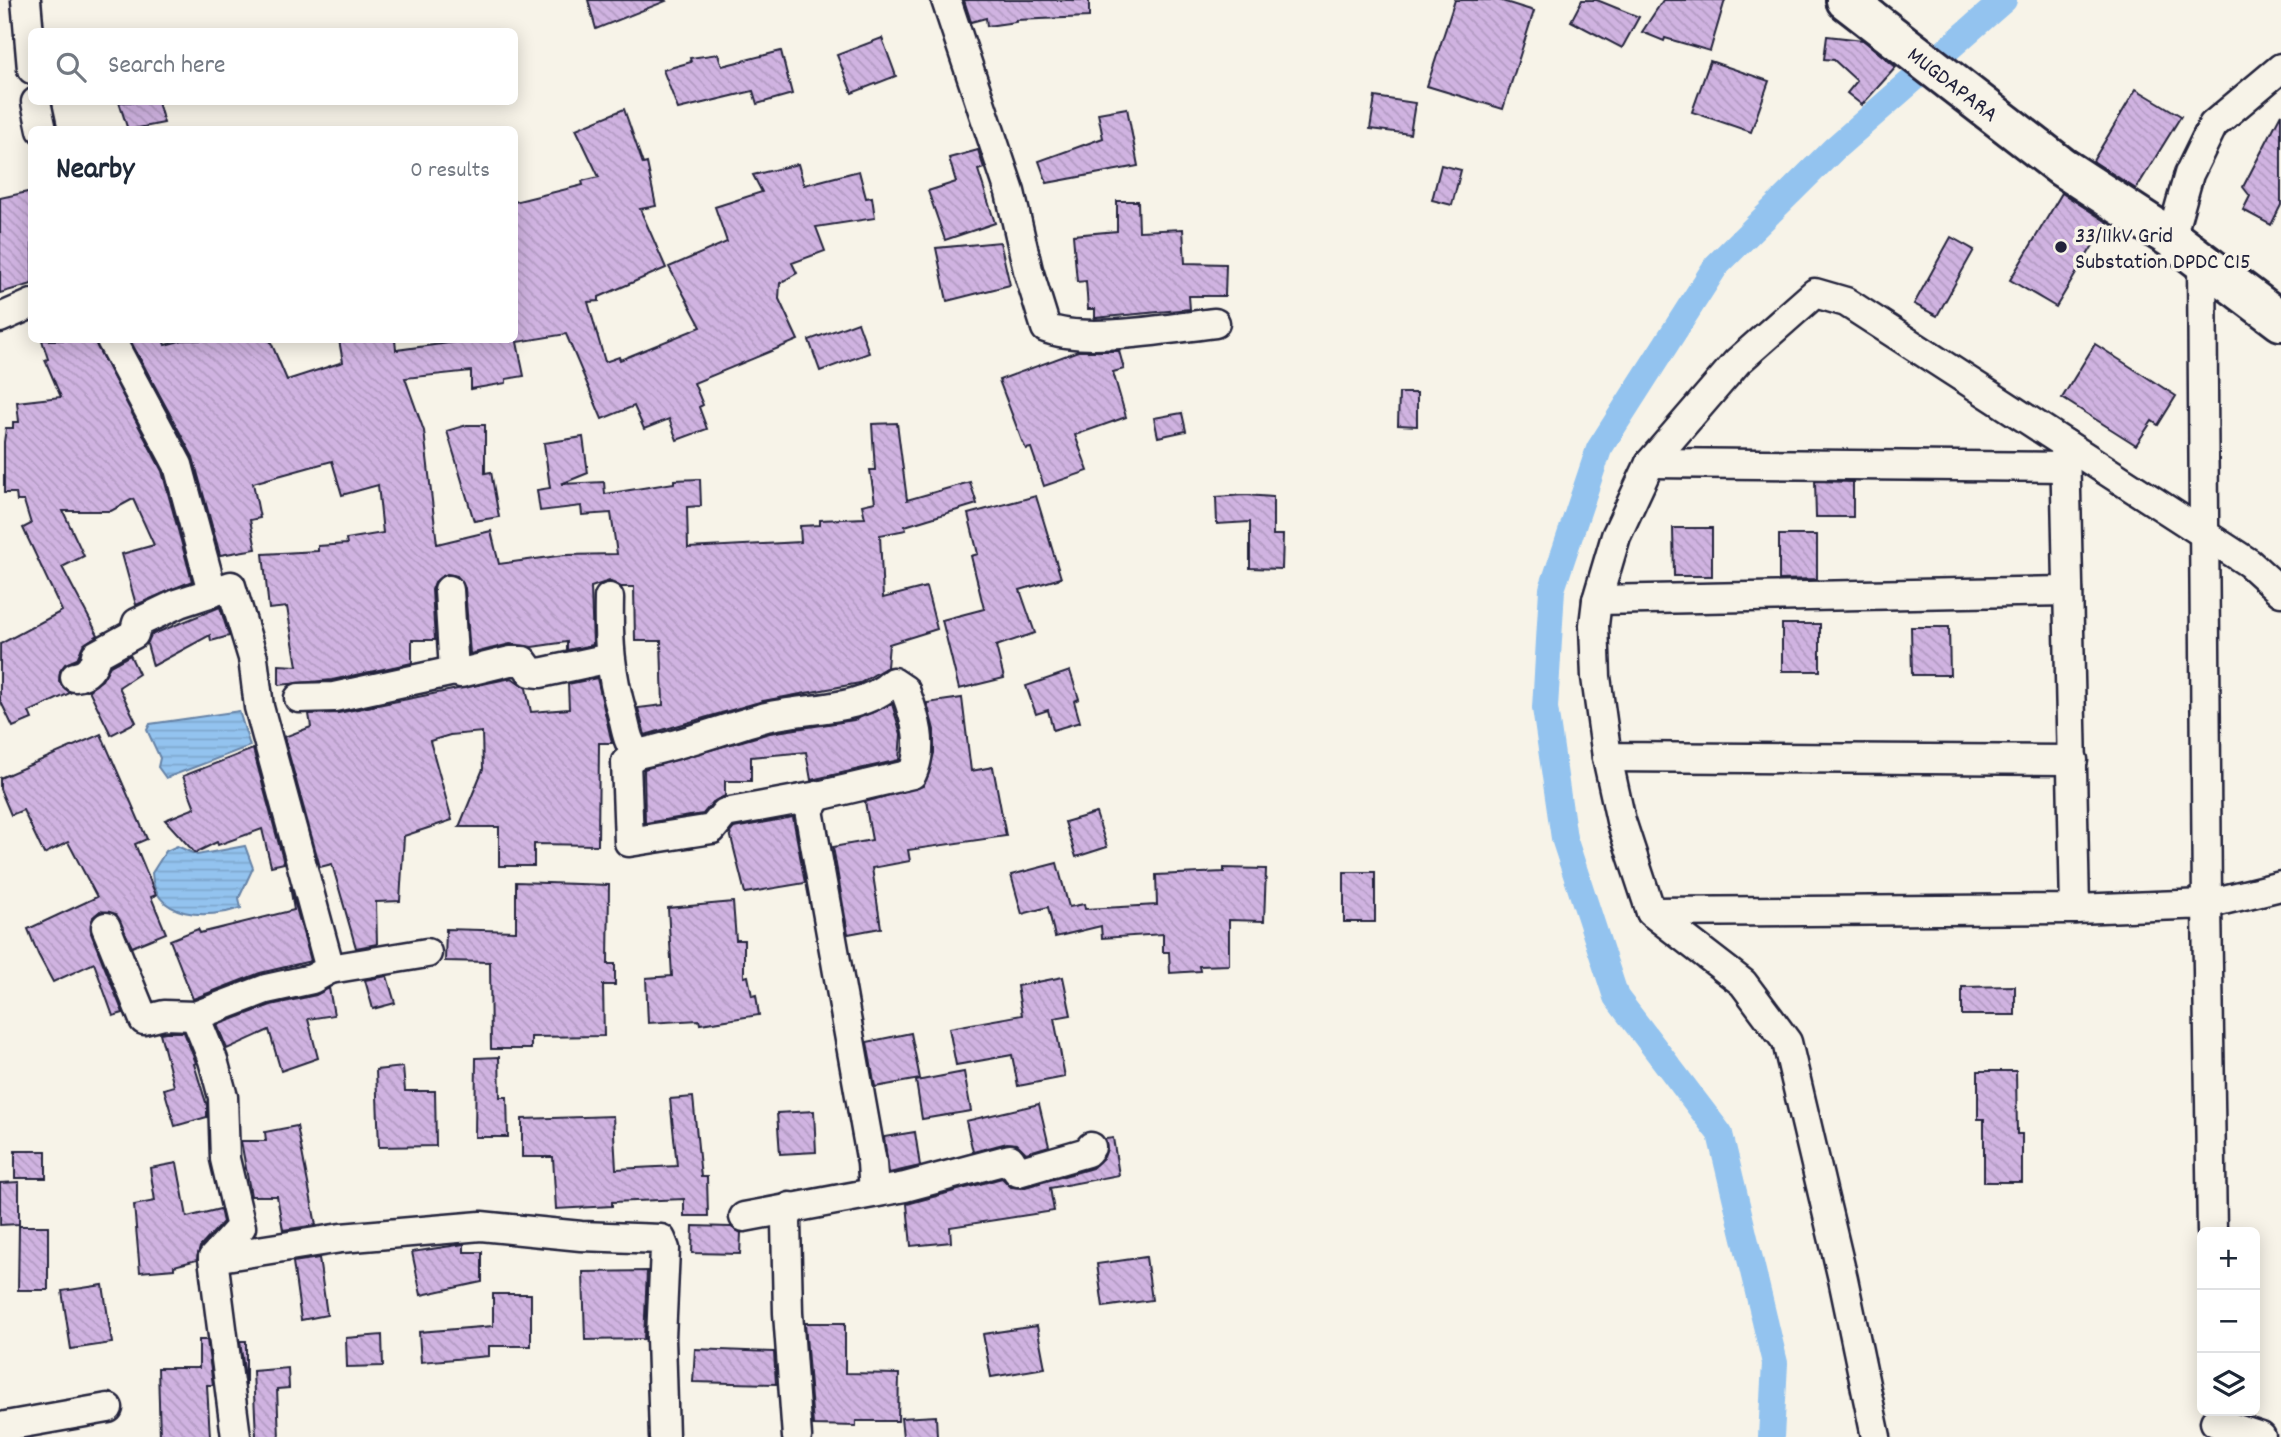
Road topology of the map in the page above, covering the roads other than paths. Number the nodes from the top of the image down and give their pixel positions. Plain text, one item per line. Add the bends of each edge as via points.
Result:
1 (26, 0) edge
2 (946, 0) edge
3 (1846, 0) edge
4 (28, 28) edge
5 (2281, 68) edge
6 (37, 105) edge
7 (41, 126) edge
8 (2171, 238) junction
9 (2202, 261) junction
10 (28, 306) edge
11 (0, 318) edge
12 (2281, 321) edge
13 (1215, 323) dead end
14 (113, 343) edge
15 (2065, 455) junction
16 (1650, 463) junction
17 (2202, 534) junction
18 (449, 590) dead end
19 (212, 591) junction
20 (2068, 591) junction
21 (2281, 592) edge
22 (609, 598) dead end
23 (1597, 600) junction
24 (610, 658) junction
25 (454, 671) junction
26 (75, 677) dead end
27 (299, 698) dead end
28 (637, 754) junction
29 (1607, 757) junction
30 (2073, 760) junction
31 (818, 796) junction
32 (2281, 886) edge
33 (2207, 904) junction
34 (2075, 909) junction
35 (1651, 912) junction
36 (106, 927) dead end
37 (428, 953) dead end
38 (330, 969) junction
39 (195, 1016) junction
40 (1091, 1147) dead end
41 (874, 1192) junction
42 (789, 1207) junction
43 (744, 1217) dead end
44 (2212, 1227) edge
45 (213, 1258) junction
46 (108, 1408) dead end
47 (2215, 1423) edge
48 (0, 1427) edge
49 (236, 1437) edge
50 (664, 1437) edge
51 (797, 1437) edge
52 (1876, 1437) edge
53 (2261, 1437) edge

1 - 4 street
2 - 13 street via 1006,180 1046,328 1118,334
3 - 8 street, MUGDAPARA via 2062,167
5 - 8 street via 2213,125 2189,174
6 - 7 street
8 - 9 street, MUGDAPARA
9 - 12 street, MUGDAPARA
9 - 17 street
10 - 11 street
14 - 19 street via 178,465
15 - 16 street
15 - 16 street via 1846,302 1815,293 1737,362
15 - 17 street
15 - 20 street
16 - 23 street via 1616,536
17 - 21 street via 2249,563
17 - 33 street
18 - 25 street
19 - 26 street via 137,623 134,634 96,655 94,666
19 - 38 street via 231,586 250,646 258,707
20 - 23 street
20 - 30 street
22 - 24 street
23 - 29 street via 1596,677
24 - 25 street via 540,673 531,672 523,661
24 - 28 street via 629,744
25 - 27 street via 334,697
28 - 31 street via 626,762 629,842 712,829 724,813
28 - 31 street via 681,745 769,716 859,699 884,691 893,682 905,690 918,740 918,761 912,774
29 - 30 street
29 - 35 street via 1621,821
30 - 34 street
31 - 41 street via 809,810
32 - 33 street
33 - 34 street
33 - 44 street
34 - 35 street
35 - 52 street via 1743,983 1787,1042
36 - 39 street via 144,1020 164,1014
37 - 38 street
38 - 39 street via 312,979 266,989
39 - 45 street via 223,1097 225,1159 241,1227
40 - 41 street via 1018,1172 1010,1159
41 - 42 street
42 - 43 street
42 - 51 street via 788,1313
45 - 49 street
45 - 50 street via 341,1238 481,1226 661,1239 665,1249 661,1338
46 - 48 street
47 - 53 street

